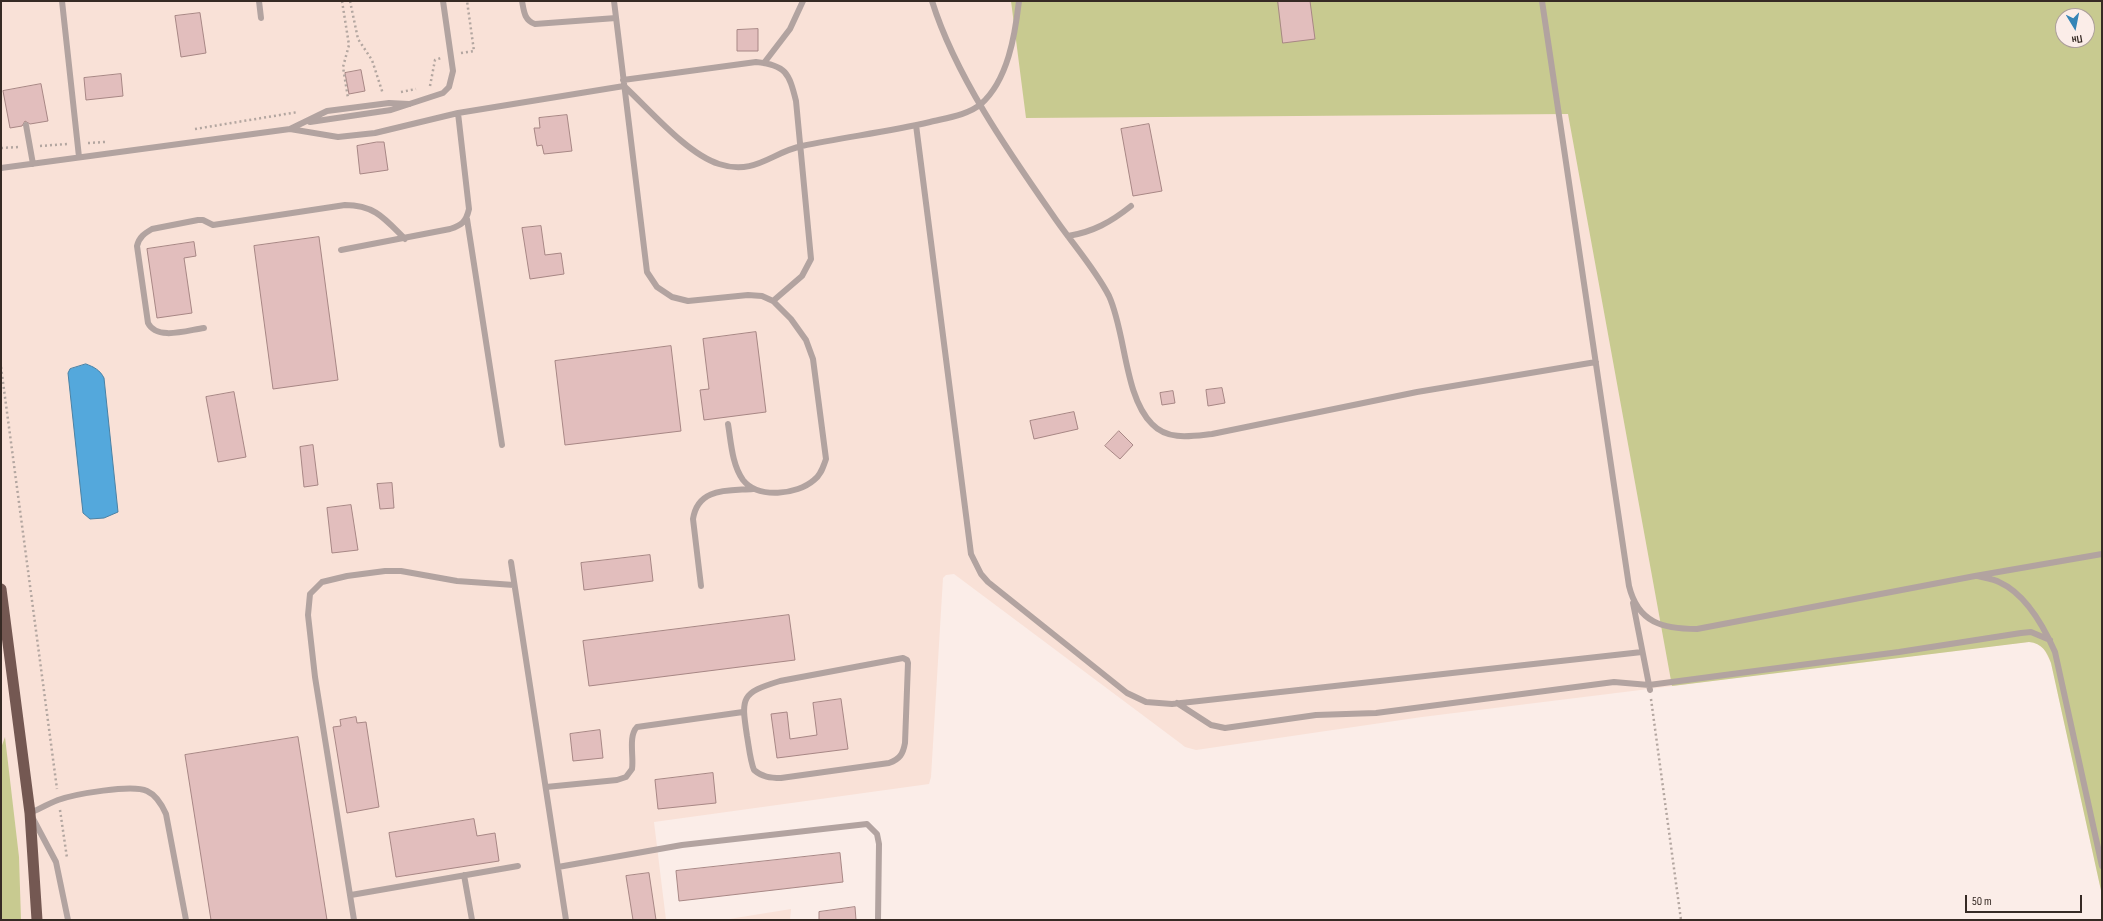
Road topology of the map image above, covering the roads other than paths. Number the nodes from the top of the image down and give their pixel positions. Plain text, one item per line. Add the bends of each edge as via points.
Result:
1 (62, 1) edge
2 (259, 1) edge
3 (443, 1) edge
4 (522, 1) edge
5 (614, 1) edge
6 (804, 1) edge
7 (932, 1) edge
8 (1019, 1) edge
9 (1542, 1) edge
10 (261, 18) dead end
11 (616, 18) junction
12 (764, 63) junction
13 (624, 83) junction
14 (980, 104) junction
15 (458, 113) junction
16 (26, 125) dead end
17 (916, 125) junction
18 (290, 129) junction
19 (800, 146) junction
20 (79, 157) junction
21 (33, 164) junction
22 (1, 168) edge
23 (1131, 206) dead end
24 (467, 219) junction
25 (1068, 236) junction
26 (405, 239) junction
27 (341, 250) dead end
28 (773, 301) junction
29 (204, 328) dead end
30 (1596, 362) junction
31 (728, 424) dead end
32 (502, 446) dead end
33 (753, 489) junction
34 (2102, 554) edge
35 (511, 562) dead end
36 (1975, 576) junction
37 (514, 585) junction
38 (701, 586) dead end
39 (1, 589) edge
40 (1632, 601) junction
41 (2050, 640) junction
42 (1642, 652) junction
43 (1649, 688) junction
44 (1177, 704) junction
45 (743, 712) junction
46 (546, 787) junction
47 (30, 813) junction
48 (518, 866) dead end
49 (2102, 866) edge
50 (558, 867) junction
51 (464, 876) junction
52 (351, 895) junction
53 (36, 920) edge
54 (68, 920) edge
55 (186, 920) edge
56 (354, 920) edge
57 (472, 920) edge
58 (566, 920) edge
59 (878, 920) edge

1 - 20 lane
2 - 10 lane
3 - 18 lane via 453,71 449,87 438,95 391,110 305,123
4 - 11 lane via 526,17 529,22 535,24
5 - 11 lane
6 - 12 lane via 790,29
7 - 14 lane via 952,51
8 - 14 lane via 1016,25 1002,75
9 - 30 lane
11 - 13 lane
12 - 13 lane via 756,62
12 - 19 lane via 773,64 783,70 791,83 796,101
13 - 15 lane
13 - 19 lane via 690,148 705,159 735,168 753,165
13 - 28 lane via 647,272 657,287 672,297 688,301 748,295 762,296
14 - 17 lane via 960,114
14 - 25 lane
15 - 18 lane via 375,133 338,136
15 - 24 lane via 469,209
16 - 21 lane
17 - 19 lane via 878,134
17 - 44 lane via 968,534 975,564 988,582 1127,692 1146,702
18 - 20 lane
19 - 28 lane via 811,260 802,276
20 - 21 lane
21 - 22 lane
23 - 25 lane via 1098,228
24 - 26 lane via 455,228
24 - 32 lane
25 - 30 lane via 1098,278 1115,311 1132,385 1144,414 1161,431 1173,435 1185,437 1212,434 1417,392
26 - 27 lane
26 - 29 lane via 380,215 359,205 213,225 198,220 152,228 139,240 137,246 148,323 155,331 165,333
28 - 33 lane via 799,327 813,359 826,459 814,480 802,488 763,492
30 - 40 lane
31 - 33 lane via 737,470
33 - 38 lane via 709,494 694,509
34 - 36 lane
35 - 37 lane
36 - 40 lane via 1697,629 1658,625
36 - 41 lane via 1999,582 2012,590 2032,612
37 - 46 lane
37 - 52 lane via 457,581 407,572 385,571 330,580 317,586 310,594 308,616 315,677
39 - 47 highway
40 - 42 lane
41 - 43 lane via 2031,632 2021,633
41 - 49 lane via 2059,665
42 - 43 lane
42 - 44 lane
43 - 44 lane via 1614,682 1384,712 1316,715 1225,728 1210,725
45 - 45 lane via 752,766 760,775 780,778 894,761 901,756 905,743 907,660 903,658 780,681 750,693 746,698
45 - 46 lane via 637,727 632,736 632,769 626,777
46 - 50 lane
47 - 53 highway
47 - 54 lane via 56,862
47 - 55 lane via 76,795 128,788 152,794 162,806 170,827
48 - 51 lane
50 - 58 lane
50 - 59 lane via 682,844 867,824 874,829 878,839
51 - 52 lane
51 - 57 lane
52 - 56 lane

